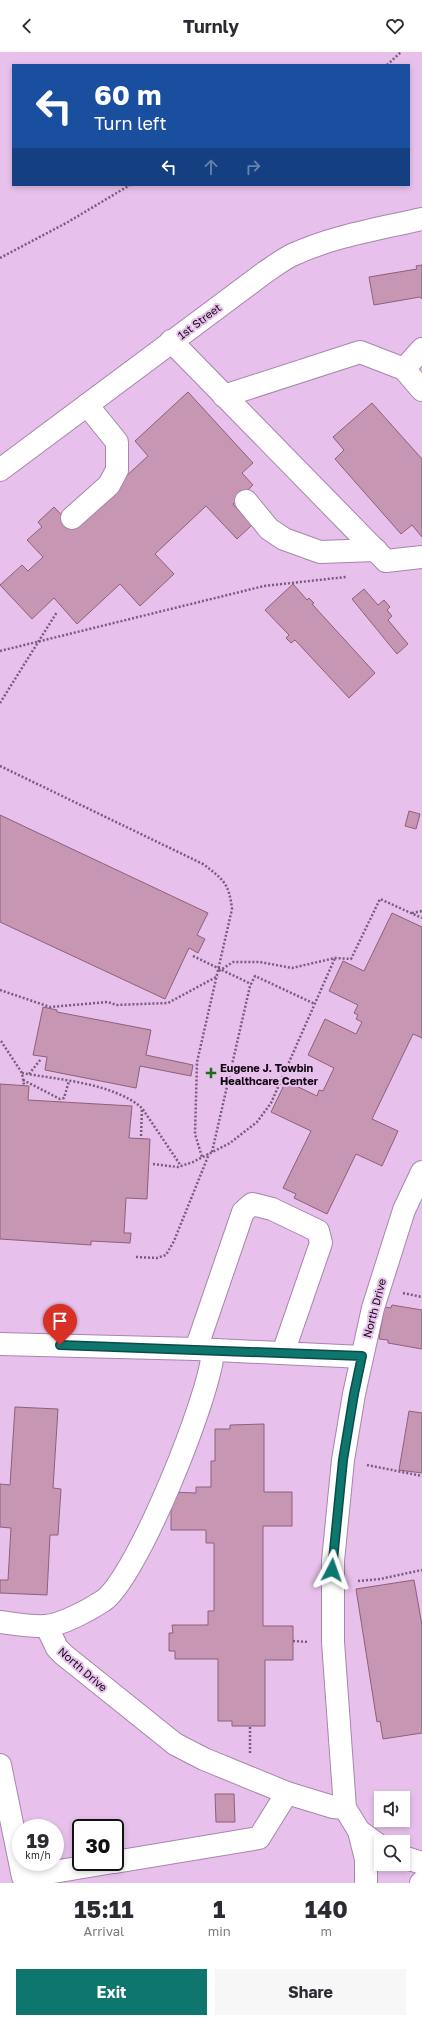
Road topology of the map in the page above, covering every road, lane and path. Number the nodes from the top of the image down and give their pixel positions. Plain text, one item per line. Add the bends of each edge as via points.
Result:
1 (401, 52) edge
2 (388, 64) edge
3 (128, 186) edge
4 (422, 219) edge
5 (0, 258) edge
6 (171, 342) junction
7 (422, 349) edge
8 (404, 369) junction
9 (422, 390) edge
10 (224, 396) junction
11 (87, 405) junction
12 (0, 470) edge
13 (246, 501) dead end
14 (72, 518) dead end
15 (376, 550) junction
16 (422, 557) edge
17 (350, 577) dead end
18 (57, 612) dead end
19 (39, 642) junction
20 (0, 651) edge
21 (0, 703) edge
22 (0, 766) edge
23 (422, 911) edge
24 (412, 913) junction
25 (422, 918) edge
26 (193, 956) dead end
27 (335, 958) junction
28 (219, 971) junction
29 (218, 976) junction
30 (251, 984) junction
31 (0, 990) edge
32 (315, 1004) junction
33 (1, 1041) edge
34 (41, 1059) dead end
35 (22, 1073) junction
36 (29, 1074) junction
37 (23, 1080) junction
38 (69, 1081) junction
39 (24, 1085) dead end
40 (142, 1108) junction
41 (141, 1136) dead end
42 (212, 1152) junction
43 (209, 1154) junction
44 (202, 1157) junction
45 (153, 1164) dead end
46 (181, 1166) junction
47 (422, 1172) edge
48 (136, 1258) dead end
49 (0, 1344) edge
50 (204, 1349) junction
51 (283, 1353) junction
52 (362, 1356) junction
53 (343, 1460) junction
54 (422, 1476) edge
55 (422, 1570) edge
56 (352, 1582) dead end
57 (0, 1622) edge
58 (47, 1626) junction
59 (293, 1641) dead end
60 (314, 1642) dead end
61 (250, 1726) dead end
62 (250, 1756) dead end
63 (0, 1766) edge
64 (286, 1793) junction
65 (345, 1808) junction
66 (359, 1831) junction
67 (374, 1842) edge
68 (410, 1859) edge
69 (124, 1860) edge
70 (422, 1863) edge
71 (72, 1869) edge
72 (366, 1883) edge

1 - 2 path
3 - 5 path
4 - 6 street, 1st Street via 353,234 291,255
6 - 10 street
6 - 11 street, 1st Street
7 - 8 street
8 - 9 street
8 - 10 street via 360,352
10 - 15 street
11 - 12 street, 1st Street
11 - 14 street via 117,442 118,470 109,486
13 - 15 street via 269,529 284,540 320,552
15 - 16 street via 386,561
17 - 19 path via 264,586
18 - 19 path
19 - 20 path
19 - 21 path
22 - 28 path via 203,864 223,879 230,894 232,909
23 - 24 path
24 - 25 path
24 - 27 path via 380,899 351,959
26 - 30 path, bridge
27 - 28 path via 292,968 260,962 234,962
27 - 32 path
28 - 29 path
29 - 31 path via 168,1003 116,1005 108,1002 50,1007
29 - 44 path via 197,1062 195,1134
30 - 32 path via 255,976
30 - 42 path
32 - 42 path via 271,1103 257,1122 230,1143
33 - 35 path
34 - 36 path
35 - 36 path
35 - 37 path
36 - 38 path
37 - 38 path via 60,1099 64,1098
37 - 39 path
38 - 40 path via 106,1088
40 - 41 path
40 - 46 path
42 - 43 path
43 - 44 path
43 - 48 path via 166,1255 157,1258
44 - 46 path
45 - 46 path
47 - 52 street, North Drive via 404,1210 373,1308
49 - 50 street
50 - 51 street
50 - 51 street via 243,1212 252,1204 272,1209 318,1231 321,1243
50 - 58 street via 212,1364 201,1403 173,1477 136,1554 114,1590 104,1600 61,1623
51 - 52 street
52 - 53 street, North Drive
53 - 54 path
53 - 65 street, North Drive via 332,1580 333,1642
55 - 56 path
57 - 58 street
58 - 64 street, North Drive via 57,1648 64,1655 175,1744 204,1759
59 - 60 path
61 - 62 path
63 - 71 street via 23,1877
64 - 65 street, North Drive
64 - 69 street via 259,1838
65 - 66 street, North Drive
66 - 67 street
66 - 72 street, North Drive via 366,1859
68 - 70 street

